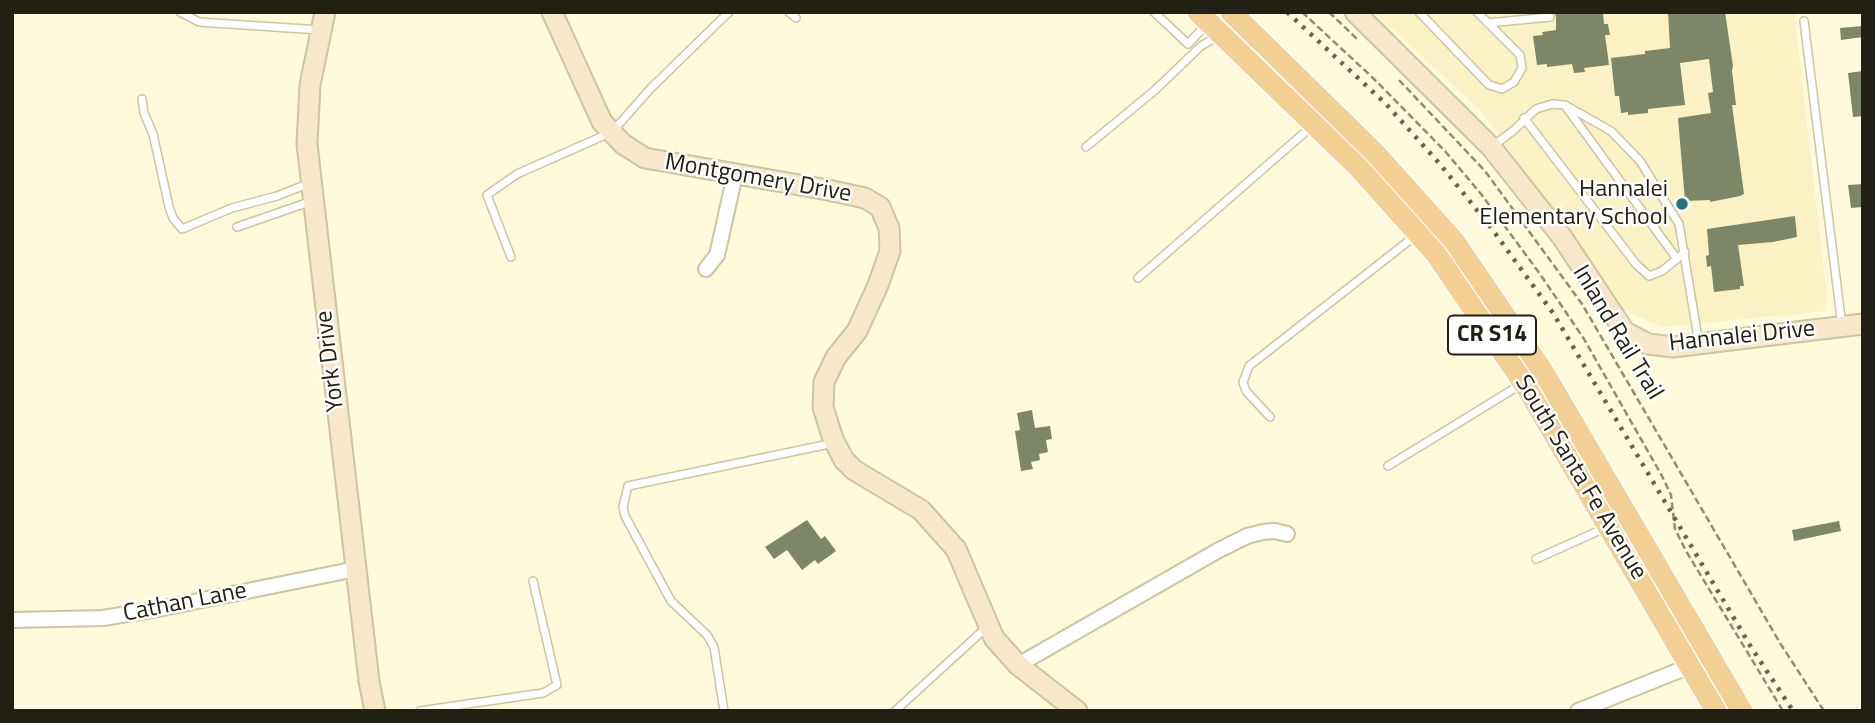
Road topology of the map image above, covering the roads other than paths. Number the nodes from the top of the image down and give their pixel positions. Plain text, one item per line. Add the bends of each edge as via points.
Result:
1 (180, 12) edge
2 (552, 12) edge
3 (729, 12) edge
4 (1154, 12) edge
5 (1231, 12) edge
6 (1355, 12) edge
7 (1419, 12) edge
8 (1477, 12) edge
9 (1550, 17) dead end
10 (323, 21) edge
11 (1804, 21) dead end
12 (1210, 23) edge
13 (1488, 23) junction
14 (142, 99) dead end
15 (1565, 106) junction
16 (1524, 118) junction
17 (1315, 124) junction
18 (612, 132) junction
19 (1086, 147) dead end
20 (1492, 147) junction
21 (735, 175) junction
22 (312, 192) junction
23 (237, 227) dead end
24 (1419, 234) junction
25 (1685, 252) junction
26 (511, 257) dead end
27 (1677, 259) junction
28 (706, 269) dead end
29 (1138, 278) dead end
30 (1863, 324) edge
31 (1842, 327) junction
32 (1699, 345) junction
33 (1523, 382) junction
34 (1270, 417) dead end
35 (835, 442) junction
36 (1388, 466) dead end
37 (1609, 526) junction
38 (1287, 534) dead end
39 (1536, 559) dead end
40 (355, 569) junction
41 (533, 581) dead end
42 (12, 620) edge
43 (988, 626) junction
44 (1018, 665) junction
45 (1690, 666) junction
46 (374, 711) edge
47 (420, 711) edge
48 (724, 711) edge
49 (895, 711) edge
50 (1077, 711) edge
51 (1578, 711) edge
52 (1716, 711) edge
53 (1741, 711) edge

1 - 10 lane via 198,22
2 - 18 street, Montgomery Drive via 603,122
3 - 18 lane
4 - 12 lane via 1188,44
5 - 53 main road, South Santa Fe Avenue / CR S14 via 1375,153 1454,241 1544,373
6 - 20 street, Hannalei Drive
7 - 13 lane via 1489,85 1502,89 1514,82 1522,68 1520,55
8 - 13 lane
9 - 13 lane
10 - 22 street, York Drive via 307,115
11 - 31 lane
12 - 17 main road, South Santa Fe Avenue / CR S14
12 - 19 lane via 1201,46
14 - 22 lane via 169,206 182,229 232,208
15 - 16 lane via 1552,104
15 - 25 lane via 1611,131 1640,161 1679,224
15 - 27 lane
16 - 20 lane
16 - 27 lane via 1636,264 1648,275
17 - 24 main road, South Santa Fe Avenue / CR S14
17 - 29 lane
18 - 21 street, Montgomery Drive via 645,158
18 - 26 lane via 517,174 487,195
20 - 32 street, Hannalei Drive via 1562,237 1625,332 1648,344
21 - 28 street via 717,255
21 - 35 street, Montgomery Drive via 865,198 880,208 889,228 890,251 878,285 857,331 835,356 824,382 823,407
22 - 23 lane
22 - 40 street, York Drive
24 - 33 main road, South Santa Fe Avenue / CR S14
24 - 34 lane via 1249,366 1243,382
25 - 27 lane
25 - 32 lane
30 - 31 street, Hannalei Drive
31 - 32 street, Hannalei Drive
33 - 36 lane
33 - 37 main road, South Santa Fe Avenue / CR S14
35 - 43 street, Montgomery Drive via 854,470 921,510 956,549
35 - 48 lane via 628,486 623,507 638,541 671,601 714,647
37 - 39 lane
37 - 45 main road, South Santa Fe Avenue / CR S14
38 - 44 street via 1275,531 1247,536
40 - 42 street, Cathan Lane via 103,618
40 - 46 street, York Drive
41 - 47 lane via 557,685 543,693
43 - 44 street, Montgomery Drive
43 - 49 lane
44 - 50 street, Montgomery Drive
45 - 51 street
45 - 52 main road, South Santa Fe Avenue / CR S14

